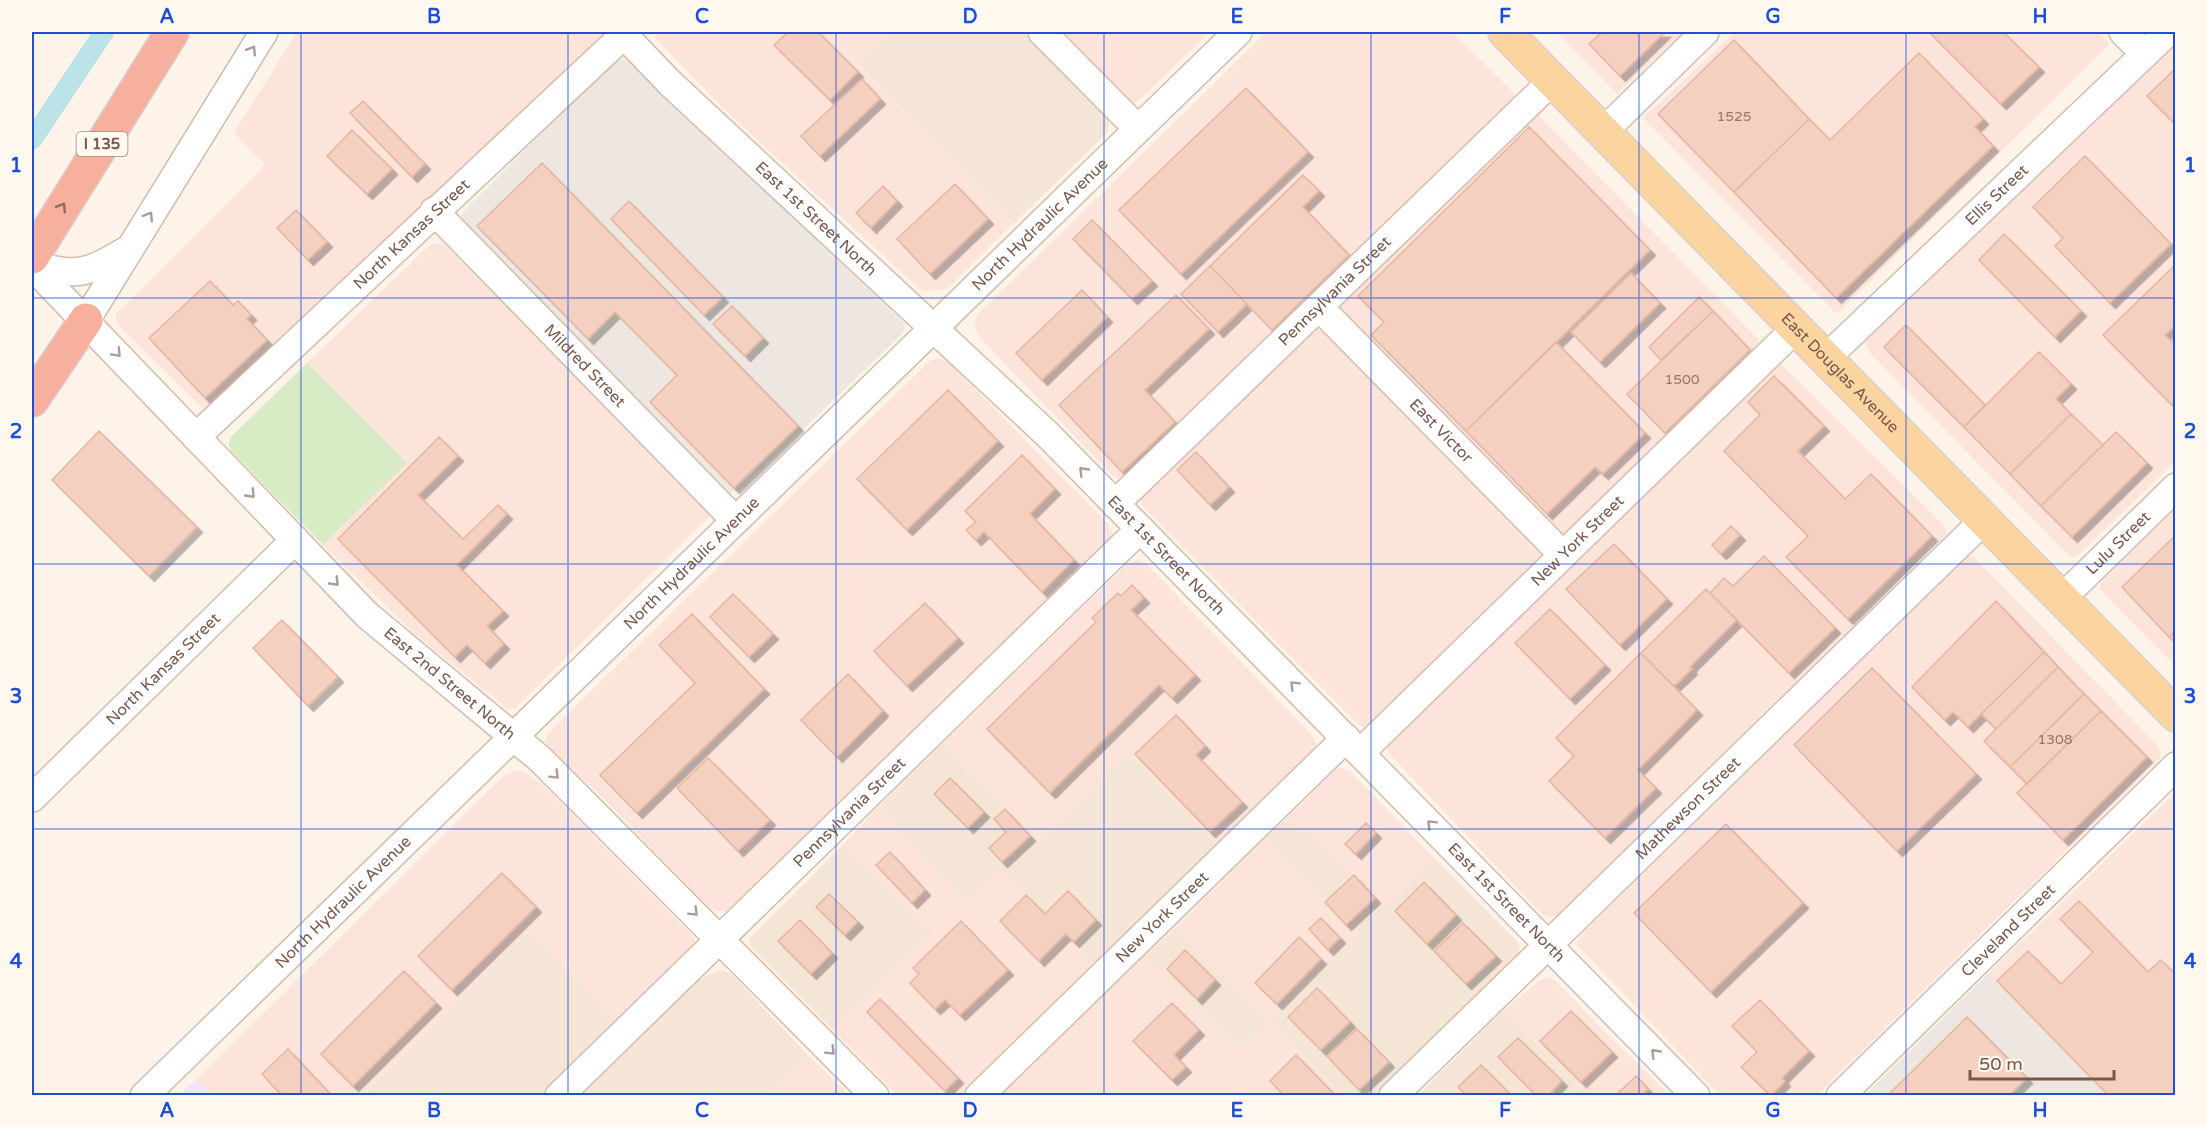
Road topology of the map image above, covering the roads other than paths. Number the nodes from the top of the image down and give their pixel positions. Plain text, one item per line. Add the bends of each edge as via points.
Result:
1 (172, 32) edge
2 (264, 32) edge
3 (1042, 32) edge
4 (1238, 32) edge
5 (1505, 32) edge
6 (1705, 32) edge
7 (2123, 32) edge
8 (2168, 32) edge
9 (624, 33) edge
10 (2145, 54) junction
11 (1554, 79) junction
12 (1138, 129) junction
13 (1604, 131) junction
14 (434, 211) junction
15 (130, 248) junction
16 (32, 257) edge
17 (32, 266) edge
18 (1319, 307) junction
19 (86, 320) junction
20 (933, 326) junction
21 (1796, 328) junction
22 (1826, 358) junction
23 (32, 400) edge
24 (196, 437) junction
25 (2175, 487) edge
26 (1115, 504) junction
27 (734, 519) junction
28 (1984, 520) junction
29 (1140, 529) junction
30 (295, 540) junction
31 (1563, 555) junction
32 (2061, 599) junction
33 (2175, 715) edge
34 (512, 736) junction
35 (1353, 745) junction
36 (2175, 766) edge
37 (32, 798) edge
38 (719, 938) junction
39 (1548, 944) junction
40 (144, 1095) edge
41 (559, 1095) edge
42 (875, 1095) edge
43 (979, 1095) edge
44 (1393, 1095) edge
45 (1696, 1095) edge
46 (1840, 1095) edge

16 -> 1 highway, I 135
15 -> 2 street
3 - 12 street
4 - 12 street, North Hydraulic Avenue
5 - 11 main road, East Douglas Avenue
6 - 13 street
7 - 10 street
8 - 10 street, Ellis Street
9 - 14 street, North Kansas Street
9 - 20 street, East 1st Street North via 670,83
10 - 22 street, Ellis Street
11 - 13 main road, East Douglas Avenue
11 - 18 street, Pennsylvania Street
12 - 20 street, North Hydraulic Avenue
13 - 21 main road, East Douglas Avenue
14 - 24 street, North Kansas Street
14 - 27 street, Mildred Street
15 - 17 street via 99,266 69,274
15 - 19 street
17 - 19 street, East 2nd Street North
18 - 26 street, Pennsylvania Street
18 - 31 street, East Victor
19 - 23 highway
19 -> 24 street, East 2nd Street North
26 -> 20 street, East 1st Street North
20 - 27 street, North Hydraulic Avenue
21 - 22 main road, East Douglas Avenue
21 - 31 street, New York Street
22 - 28 main road, East Douglas Avenue
24 -> 30 street, East 2nd Street North
25 - 32 street, Lulu Street
26 - 29 street, East 1st Street North
27 - 34 street, North Hydraulic Avenue
28 - 32 main road, East Douglas Avenue
28 - 39 street, Mathewson Street
35 -> 29 street, East 1st Street North
29 - 38 street, Pennsylvania Street
30 -> 34 street, East 2nd Street North via 367,615
30 - 37 street, North Kansas Street
31 - 35 street, New York Street
32 - 33 main road, East Douglas Avenue
34 -> 38 street, East 2nd Street North via 540,759
34 - 40 street, North Hydraulic Avenue
39 -> 35 street, East 1st Street North
35 - 43 street, New York Street
36 - 46 street, Cleveland Street
38 - 41 street, Pennsylvania Street
38 -> 42 street, East 2nd Street North
39 - 44 street, Mathewson Street
45 -> 39 street, East 1st Street North

